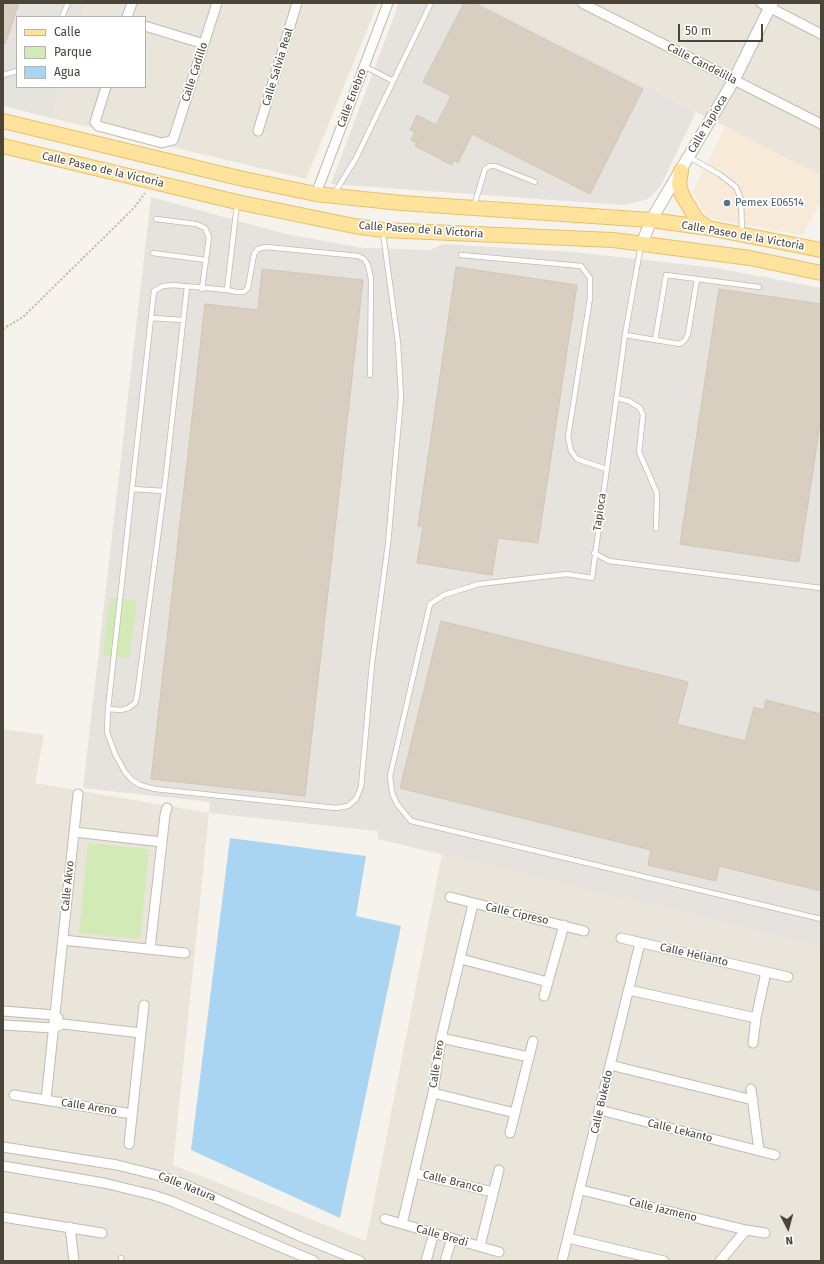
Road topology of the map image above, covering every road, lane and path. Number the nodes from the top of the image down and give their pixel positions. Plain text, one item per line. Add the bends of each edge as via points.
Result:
1 (68, 3) edge
2 (132, 3) edge
3 (217, 3) edge
4 (297, 3) edge
5 (388, 3) edge
6 (430, 3) edge
7 (582, 3) edge
8 (767, 4) edge
9 (62, 16) edge
10 (127, 16) edge
11 (146, 26) edge
12 (821, 34) edge
13 (204, 44) junction
14 (364, 66) junction
15 (16, 71) edge
16 (3, 75) edge
17 (734, 80) junction
18 (393, 81) junction
19 (106, 88) edge
20 (3, 121) edge
21 (821, 124) edge
22 (258, 131) dead end
23 (3, 146) edge
24 (688, 157) junction
25 (681, 171) junction
26 (153, 182) junction
27 (535, 182) dead end
28 (316, 194) junction
29 (334, 196) junction
30 (237, 202) junction
31 (473, 208) junction
32 (156, 219) dead end
33 (651, 220) junction
34 (708, 228) junction
35 (383, 230) junction
36 (742, 234) junction
37 (642, 244) junction
38 (821, 250) edge
39 (153, 253) dead end
40 (460, 255) dead end
41 (206, 260) junction
42 (821, 273) edge
43 (696, 279) junction
44 (188, 287) junction
45 (759, 287) dead end
46 (202, 289) junction
47 (227, 290) junction
48 (152, 318) junction
49 (183, 320) junction
50 (3, 329) edge
51 (625, 334) junction
52 (655, 340) junction
53 (370, 375) dead end
54 (616, 398) junction
55 (606, 469) junction
56 (132, 489) junction
57 (164, 491) junction
58 (656, 529) dead end
59 (594, 553) junction
60 (821, 588) edge
61 (108, 709) junction
62 (78, 794) dead end
63 (167, 808) dead end
64 (74, 832) junction
65 (162, 842) junction
66 (450, 897) dead end
67 (473, 904) junction
68 (821, 919) edge
69 (564, 925) junction
70 (584, 931) dead end
71 (621, 938) dead end
72 (63, 940) junction
73 (640, 943) junction
74 (150, 949) junction
75 (185, 953) dead end
76 (461, 959) junction
77 (766, 972) junction
78 (788, 977) dead end
79 (548, 982) junction
80 (629, 990) junction
81 (544, 996) dead end
82 (144, 1005) dead end
83 (3, 1011) edge
84 (55, 1015) junction
85 (756, 1018) junction
86 (63, 1024) junction
87 (3, 1025) edge
88 (53, 1028) junction
89 (141, 1033) junction
90 (442, 1038) junction
91 (533, 1041) dead end
92 (753, 1042) dead end
93 (529, 1057) junction
94 (610, 1065) junction
95 (751, 1089) dead end
96 (433, 1093) junction
97 (14, 1095) dead end
98 (46, 1100) junction
99 (753, 1100) junction
100 (600, 1110) junction
101 (515, 1113) junction
102 (132, 1114) junction
103 (510, 1133) dead end
104 (129, 1144) dead end
105 (3, 1147) edge
106 (759, 1151) junction
107 (775, 1155) dead end
108 (3, 1166) edge
109 (499, 1170) dead end
110 (414, 1173) junction
111 (581, 1190) junction
112 (493, 1192) junction
113 (3, 1217) edge
114 (385, 1219) dead end
115 (402, 1224) junction
116 (70, 1227) junction
117 (746, 1230) junction
118 (102, 1233) dead end
119 (434, 1233) junction
120 (765, 1233) dead end
121 (452, 1238) junction
122 (568, 1238) junction
123 (480, 1246) junction
124 (499, 1252) dead end
125 (74, 1261) edge
126 (314, 1261) edge
127 (360, 1261) edge
128 (426, 1261) edge
129 (445, 1261) edge
130 (562, 1261) edge
131 (664, 1261) edge
132 (720, 1261) edge

1 - 9 lane
2 - 10 street
3 - 13 street, Calle Cadillo
4 - 22 street, Calle Salvia Real
5 - 14 street, Calle Enebro
6 - 18 lane
7 - 17 street, Calle Candelilla
8 - 12 street
8 - 17 street, Calle Tapioca
11 - 13 street
13 - 19 street, Calle Cadillo via 173,140 162,143 101,128 96,122
14 - 18 lane
14 - 28 street, Calle Enebro
15 - 16 lane
17 - 21 street, Calle Candelilla
17 - 24 street, Calle Tapioca
18 - 29 lane via 356,158
20 - 28 main road, Calle Paseo de la Victoria
23 - 26 main road, Calle Paseo de la Victoria
24 - 25 street, Calle Tapioca
24 - 36 lane via 719,174 736,187 741,199
25 - 33 street, Calle Tapioca
25 - 34 main road via 679,184 688,208 697,220
26 - 30 main road, Calle Paseo de la Victoria
26 - 50 path via 134,208 23,317
27 - 31 lane via 490,166 485,169
28 - 29 main road, Calle Paseo de la Victoria
29 - 31 main road, Calle Paseo de la Victoria
30 - 35 main road, Calle Paseo de la Victoria via 308,218
30 - 47 lane
31 - 33 main road, Calle Paseo de la Victoria
32 - 41 lane via 196,224 204,228 209,237
33 - 34 main road, Calle Paseo de la Victoria
33 - 37 street, Calle Tapioca
34 - 36 main road, Calle Paseo de la Victoria
35 - 37 main road, Calle Paseo de la Victoria via 606,239
35 - 61 lane via 398,343 401,397 388,544 372,664 361,787 356,799 348,806 336,808 154,789 140,785 132,780 115,754 107,732
36 - 38 main road, Calle Paseo de la Victoria
37 - 42 main road, Calle Paseo de la Victoria via 750,258
37 - 51 lane, Tapioca
39 - 41 lane
40 - 55 lane via 580,266 590,278 590,298 568,437 571,451 577,459
41 - 46 lane
43 - 45 lane
43 - 52 lane via 685,340 680,344
43 - 52 lane via 666,275
44 - 46 lane
44 - 48 lane via 163,286 154,291
44 - 49 lane
46 - 47 lane
47 - 53 lane via 244,292 248,288 254,254 258,249 266,247 364,259 368,264 371,278
48 - 49 lane
48 - 56 lane
49 - 57 lane
51 - 52 lane
51 - 54 lane, Tapioca
54 - 55 lane, Tapioca
54 - 58 lane via 640,408 643,415 639,452 657,493
55 - 59 lane, Tapioca
56 - 57 lane
56 - 61 lane
57 - 61 lane via 137,696 135,703 128,708
59 - 60 lane via 609,561
59 - 68 lane, Tapioca via 592,578 567,574 478,584 444,595 430,604 390,776 392,793 397,804 411,822
62 - 64 street, Calle Akvo
63 - 65 street
64 - 65 street
64 - 72 street, Calle Akvo
65 - 74 street
66 - 67 street, Calle Cipreso
67 - 69 street, Calle Cipreso
67 - 76 street, Calle Tero
69 - 70 street, Calle Cipreso
69 - 79 street
71 - 73 street, Calle Helianto
72 - 74 street
72 - 84 street, Calle Akvo
73 - 77 street, Calle Helianto
73 - 80 street, Calle Bukedo
74 - 75 street
76 - 79 street
76 - 90 street, Calle Tero
77 - 78 street, Calle Helianto
77 - 85 street
79 - 81 street
80 - 85 street
80 - 94 street, Calle Bukedo
82 - 89 street, Calle Areno
83 - 84 street
84 - 86 street
84 - 88 street, Calle Areno
85 - 92 street
86 - 88 street
86 - 89 street
87 - 88 street
88 - 98 street, Calle Areno
89 - 102 street, Calle Areno
90 - 93 street
90 - 96 street, Calle Tero
91 - 93 street
93 - 101 street
94 - 99 street
94 - 100 street, Calle Bukedo
95 - 99 street
96 - 101 street
96 - 110 street, Calle Tero
97 - 98 street, Calle Areno
98 - 102 street, Calle Areno
99 - 106 street
100 - 106 street, Calle Lekanto
100 - 111 street, Calle Bukedo
101 - 103 street
102 - 104 street, Calle Areno
105 - 127 street, Calle Natura via 118,1165 157,1175 184,1184
106 - 107 street, Calle Lekanto
108 - 126 street, Calle Natura via 104,1183 153,1195
109 - 112 street
110 - 112 street, Calle Branco
110 - 115 street, Calle Tero
111 - 117 street, Calle Jazmeno
111 - 122 street, Calle Bukedo
112 - 123 street
113 - 116 street
114 - 115 street, Calle Bredi
115 - 119 street, Calle Bredi
116 - 118 street
116 - 125 street
117 - 120 street, Calle Jazmeno
117 - 132 street
119 - 121 street, Calle Bredi
119 - 128 street
121 - 123 street, Calle Bredi
121 - 129 street
122 - 130 street, Calle Bukedo
122 - 131 street
123 - 124 street, Calle Bredi

